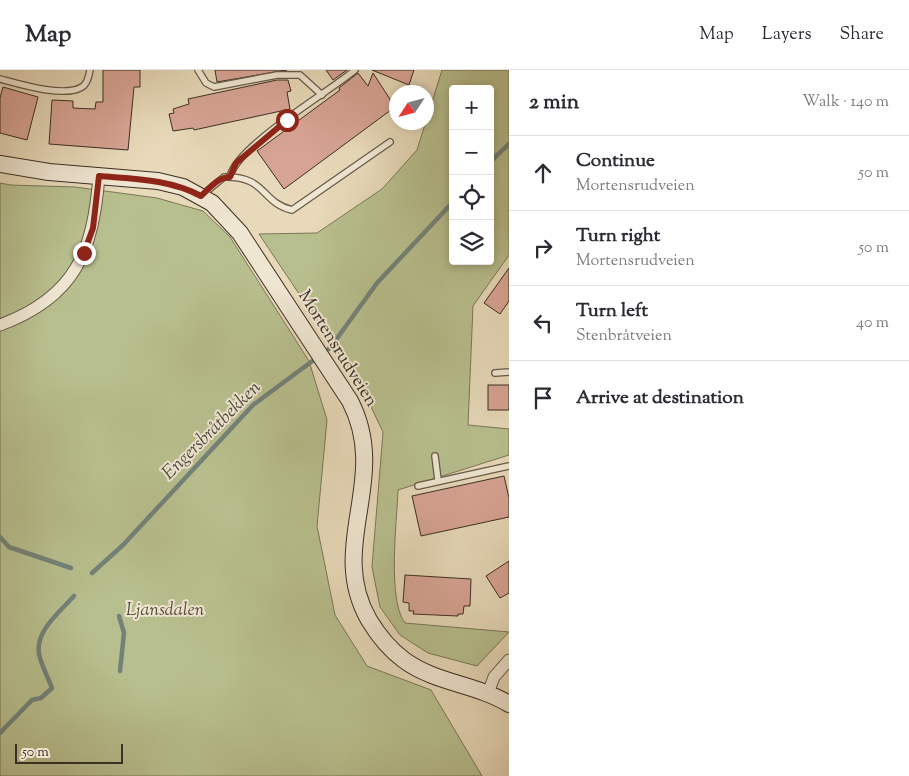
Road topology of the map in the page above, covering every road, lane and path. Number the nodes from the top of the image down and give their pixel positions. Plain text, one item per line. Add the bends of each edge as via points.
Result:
1 (90, 70) edge
2 (198, 70) edge
3 (355, 70) edge
4 (0, 79) edge
5 (322, 95) junction
6 (390, 142) dead end
7 (0, 164) edge
8 (99, 176) junction
9 (230, 177) junction
10 (201, 196) junction
11 (0, 325) edge
12 (509, 372) edge
13 (496, 373) dead end
14 (435, 456) dead end
15 (509, 466) edge
16 (438, 480) junction
17 (418, 486) dead end
18 (509, 660) edge
19 (488, 693) junction
20 (509, 704) edge

1 - 4 lane via 82,88 69,90
2 - 5 lane via 206,83 214,87 277,75 300,76
3 - 5 lane
5 - 9 lane via 252,147 236,163
6 - 9 lane via 292,210 278,204 255,182
7 - 8 street, Mortensrudveien via 35,171
8 - 10 street, Mortensrudveien via 165,182
8 - 11 street via 90,240 72,273 40,305
9 - 10 lane via 216,182
10 - 19 street, Mortensrudveien via 226,216 247,244 350,401 361,427 365,480 353,560 356,587 364,610 378,634 405,661 435,677
12 - 13 lane
14 - 16 lane
15 - 16 lane
16 - 17 lane
18 - 19 street via 494,677
19 - 20 street, Mortensrudveien

